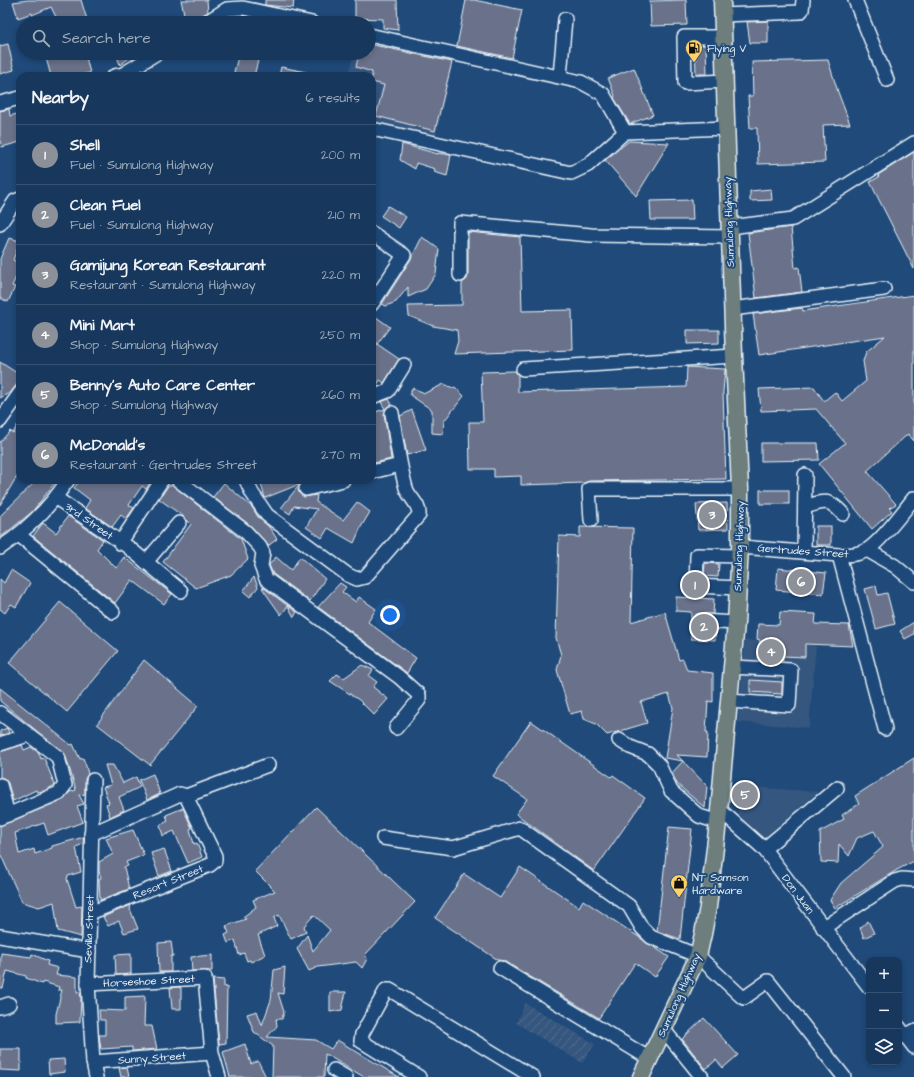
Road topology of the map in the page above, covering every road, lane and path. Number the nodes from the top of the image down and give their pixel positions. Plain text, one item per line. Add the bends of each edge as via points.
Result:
1 (803, 0) edge
2 (855, 0) edge
3 (722, 7) edge
4 (216, 16) edge
5 (280, 16) edge
6 (565, 19) dead end
7 (376, 37) edge
8 (723, 37) junction
9 (146, 60) edge
10 (128, 72) edge
11 (560, 76) junction
12 (887, 80) dead end
13 (725, 81) junction
14 (16, 99) edge
15 (0, 103) edge
16 (726, 128) junction
17 (376, 130) edge
18 (625, 132) junction
19 (914, 142) edge
20 (16, 200) edge
21 (0, 224) edge
22 (730, 232) junction
23 (376, 236) edge
24 (460, 275) dead end
25 (884, 289) dead end
26 (376, 298) edge
27 (732, 309) junction
28 (734, 356) junction
29 (404, 365) dead end
30 (523, 369) dead end
31 (376, 396) edge
32 (16, 398) edge
33 (392, 413) dead end
34 (0, 420) edge
35 (400, 465) junction
36 (376, 471) edge
37 (805, 475) dead end
38 (65, 484) edge
39 (159, 484) edge
40 (183, 484) edge
41 (248, 484) edge
42 (327, 484) edge
43 (306, 489) dead end
44 (740, 490) junction
45 (56, 498) junction
46 (914, 498) edge
47 (805, 507) junction
48 (843, 514) dead end
49 (590, 520) dead end
50 (179, 523) dead end
51 (20, 535) junction
52 (120, 543) junction
53 (0, 548) edge
54 (867, 550) junction
55 (740, 552) junction
56 (804, 552) junction
57 (839, 555) junction
58 (146, 562) junction
59 (914, 582) edge
60 (738, 588) junction
61 (181, 591) dead end
62 (113, 612) dead end
63 (700, 621) dead end
64 (736, 623) junction
65 (732, 667) junction
66 (729, 701) junction
67 (0, 713) edge
68 (396, 728) dead end
69 (885, 729) dead end
70 (28, 735) junction
71 (619, 740) dead end
72 (0, 744) edge
73 (268, 765) dead end
74 (93, 780) dead end
75 (0, 785) edge
76 (837, 788) dead end
77 (186, 796) junction
78 (719, 815) junction
79 (4, 817) edge
80 (91, 834) junction
81 (383, 838) dead end
82 (764, 849) junction
83 (914, 880) edge
84 (90, 913) junction
85 (823, 928) junction
86 (0, 936) edge
87 (89, 952) junction
88 (698, 956) junction
89 (500, 968) dead end
90 (866, 983) edge
91 (88, 984) junction
92 (664, 1030) junction
93 (906, 1031) edge
94 (914, 1047) edge
95 (212, 1053) junction
96 (650, 1059) junction
97 (93, 1062) junction
98 (334, 1070) dead end
99 (96, 1077) edge
100 (219, 1077) edge
101 (346, 1077) edge
102 (419, 1077) edge
103 (533, 1077) edge
104 (641, 1077) edge
105 (702, 1077) edge
106 (844, 1077) edge

1 - 3 street via 800,12
2 - 12 street
3 - 8 main road, Sumulong Highway
4 - 5 street via 227,9 243,8
6 - 11 street
7 - 11 street
8 - 13 main road, Sumulong Highway
8 - 13 street via 684,37 685,83
9 - 10 street
11 - 18 street via 581,82 603,94
13 - 16 main road, Sumulong Highway
14 - 15 street
16 - 18 street
16 - 22 main road, Sumulong Highway
17 - 18 street via 572,173 588,165
19 - 22 street via 793,219
20 - 21 street
22 - 24 street via 591,235 460,223
22 - 27 main road, Sumulong Highway
23 - 26 street via 404,255
25 - 27 street
27 - 28 main road, Sumulong Highway
28 - 30 street
28 - 44 main road, Sumulong Highway
29 - 31 street via 388,391
32 - 34 street
33 - 35 street
35 - 36 street
35 - 41 street via 407,490 419,510 419,515 365,577 358,579 348,575 267,515
37 - 47 street
38 - 45 street
39 - 52 street, 3rd Street
40 - 68 street via 246,532 260,547 263,553 261,566 266,579 399,677 419,695 420,700
42 - 43 street
44 - 49 street via 589,489
44 - 55 main road, Sumulong Highway
45 - 51 street
45 - 52 street, 3rd Street
46 - 54 street, Gertrudes Street
47 - 48 street via 828,501
47 - 56 street
50 - 58 street
51 - 53 street
51 - 62 street
52 - 58 street
54 - 57 street, Gertrudes Street via 853,555
54 - 59 street via 895,566
55 - 56 street, Gertrudes Street
55 - 60 main road, Sumulong Highway
55 - 60 street, Gertrudes Street via 697,555 696,586
56 - 57 street, Gertrudes Street
57 - 69 street
58 - 61 street
60 - 64 main road, Sumulong Highway
63 - 64 street
64 - 65 main road, Sumulong Highway
65 - 66 main road, Sumulong Highway
65 - 66 street via 791,670 790,705
66 - 78 main road, Sumulong Highway
67 - 70 street
70 - 72 street
70 - 79 street via 58,757 65,785 59,793
71 - 78 street via 648,754 659,765 671,791 699,816
73 - 77 street
74 - 80 street, Sevilla Street
75 - 79 street
76 - 82 street
77 - 80 street via 175,796
77 - 84 street, Resort Street via 215,856 215,861
78 - 82 street, Don Juan
78 - 88 main road, Sumulong Highway via 708,907
80 - 84 street, Sevilla Street
81 - 88 street via 453,848 520,828 629,906 642,928 651,937
82 - 85 street, Don Juan
83 - 85 street via 895,881
84 - 87 street, Sevilla Street
85 - 90 street, Don Juan
86 - 87 street
87 - 91 street, Sevilla Street
88 - 92 main road, Sumulong Highway
88 - 106 street via 742,998 768,981
89 - 96 street
91 - 95 street, Horseshoe Street via 205,978
91 - 97 street, Sevilla Street
92 - 96 main road, Sumulong Highway
92 - 105 street
93 - 94 street
95 - 97 street, Sunny Street
95 - 100 street, Horseshoe Street
96 - 104 main road, Sumulong Highway
97 - 99 street, Sevilla Street
98 - 101 street
102 - 103 street via 361,1041 362,1034 386,990 390,990

